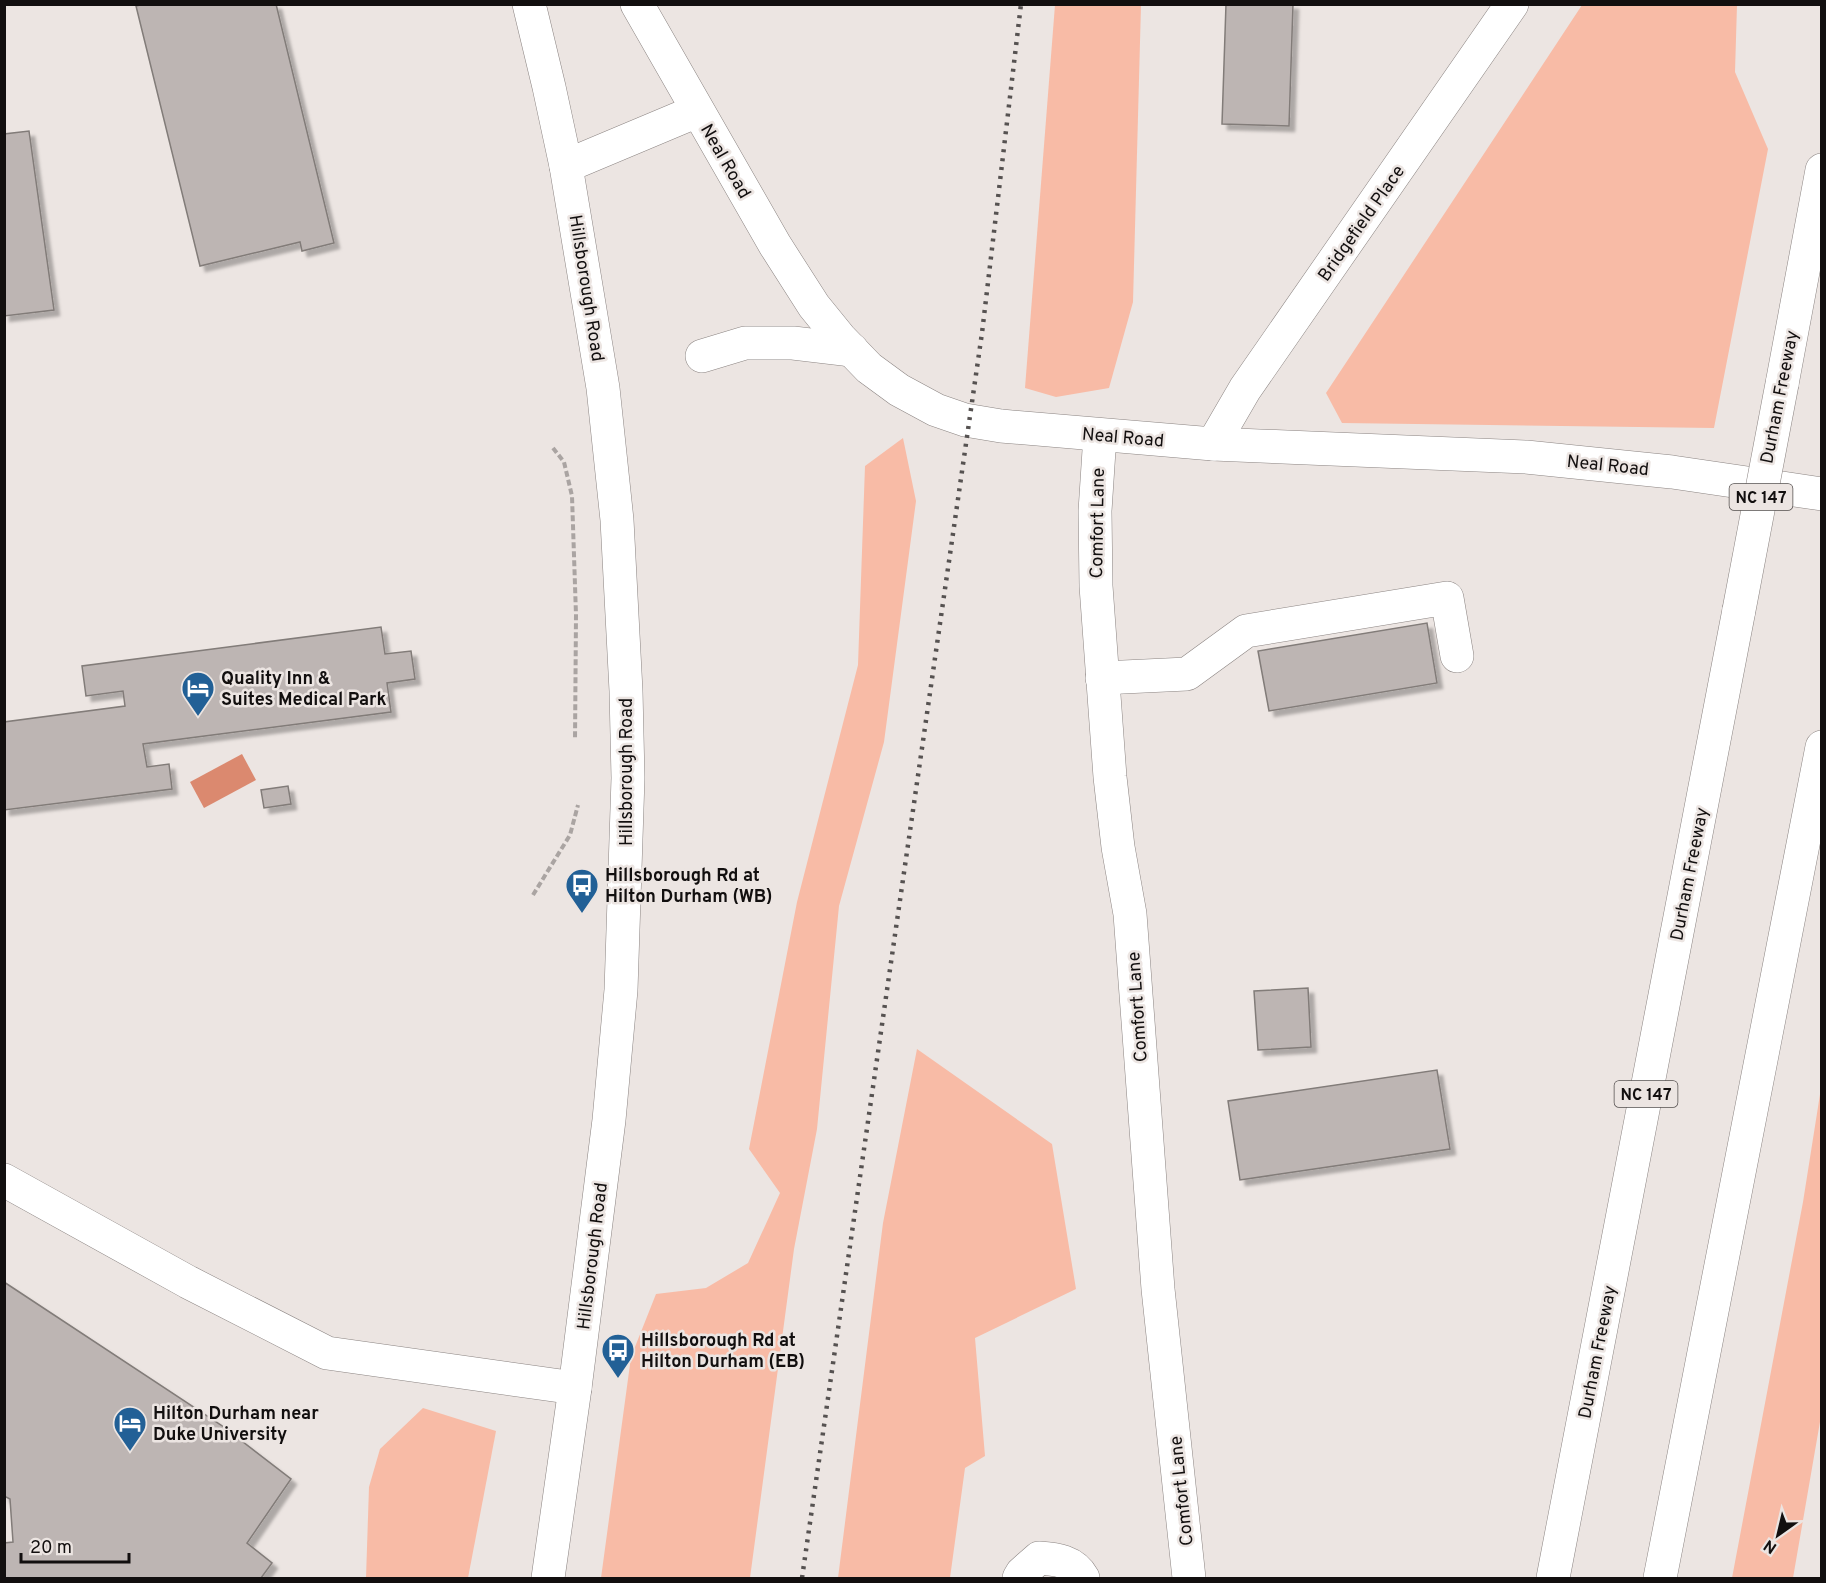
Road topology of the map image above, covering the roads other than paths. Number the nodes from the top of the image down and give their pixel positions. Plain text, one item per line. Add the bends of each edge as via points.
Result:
1 (529, 4) edge
2 (637, 4) edge
3 (1512, 4) edge
4 (697, 111) junction
5 (566, 166) junction
6 (1821, 170) edge
7 (852, 350) junction
8 (702, 356) dead end
9 (1100, 435) junction
10 (1213, 444) junction
11 (1821, 494) edge
12 (1457, 656) dead end
13 (1102, 678) junction
14 (1821, 747) edge
15 (4, 1180) edge
16 (575, 1388) junction
17 (548, 1578) edge
18 (1019, 1578) edge
19 (1083, 1578) edge
20 (1189, 1578) edge
21 (1553, 1578) edge
22 (1660, 1578) edge

1 - 5 main road, Hillsborough Road
2 - 4 main road, Neal Road
3 - 10 main road, Bridgefield Place via 1245,389
4 - 5 main road
4 - 7 main road, Neal Road via 814,306
5 - 16 main road, Hillsborough Road via 603,388 617,520 628,778 621,990 609,1120
6 - 21 main road, Durham Freeway / NC 147, bridge
7 - 8 main road via 793,343 745,343
7 - 9 main road, Neal Road via 899,390 965,420
9 - 10 main road, Neal Road
9 - 13 main road, Comfort Lane via 1095,586
10 - 11 main road, Neal Road via 1526,457 1672,472
12 - 13 main road via 1448,598 1246,631 1187,674
13 - 20 main road, Comfort Lane via 1110,777 1130,914 1158,1289
14 - 22 main road
15 - 16 main road via 188,1282 327,1353
16 - 17 main road, Hillsborough Road
18 - 19 main road via 1039,1558 1063,1560

